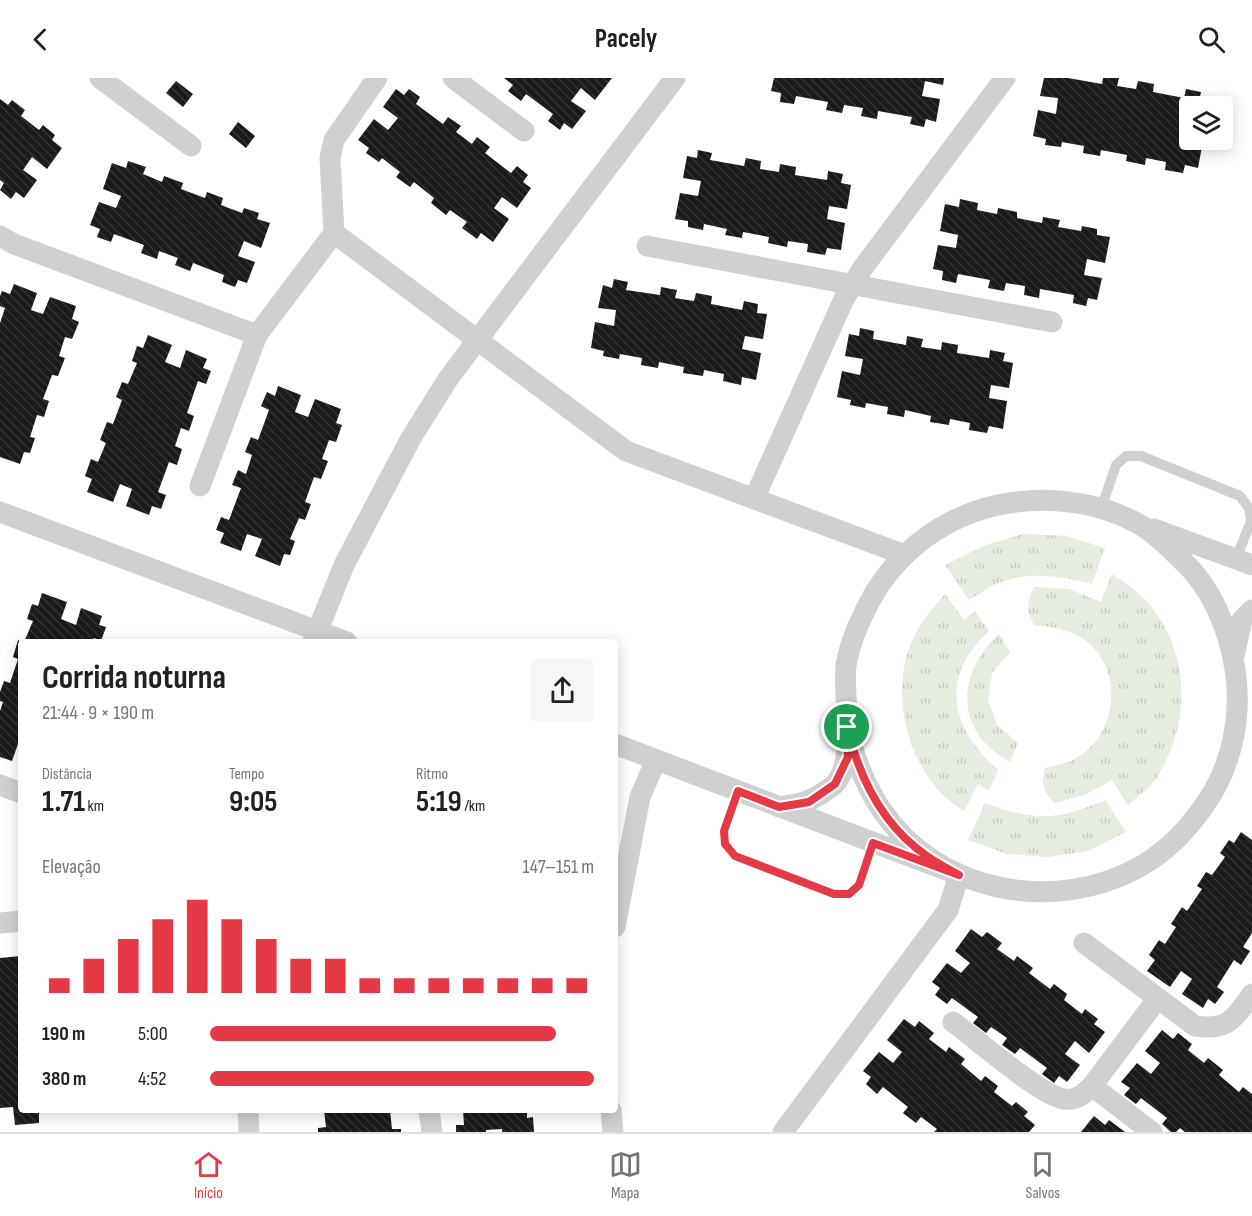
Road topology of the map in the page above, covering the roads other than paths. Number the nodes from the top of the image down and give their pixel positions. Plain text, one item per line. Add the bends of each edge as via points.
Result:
1 (100, 78) edge
2 (377, 78) edge
3 (453, 78) edge
4 (675, 78) edge
5 (1005, 78) edge
6 (524, 131) dead end
7 (191, 146) dead end
8 (334, 233) junction
9 (0, 236) edge
10 (647, 246) dead end
11 (854, 285) junction
12 (1052, 322) dead end
13 (257, 335) junction
14 (476, 339) junction
15 (200, 486) dead end
16 (754, 499) junction
17 (1101, 509) junction
18 (0, 512) edge
19 (1137, 522) junction
20 (905, 555) junction
21 (1244, 562) edge
22 (1252, 610) edge
23 (315, 636) edge
24 (331, 639) edge
25 (1234, 659) junction
26 (847, 727) junction
27 (618, 745) edge
28 (656, 760) junction
29 (0, 785) edge
30 (738, 791) junction
31 (18, 792) edge
32 (779, 807) junction
33 (873, 843) junction
34 (959, 875) junction
35 (618, 911) edge
36 (18, 921) edge
37 (0, 923) edge
38 (1084, 943) dead end
39 (1252, 994) edge
40 (1158, 998) junction
41 (953, 1022) dead end
42 (1092, 1086) junction
43 (248, 1113) edge
44 (429, 1113) edge
45 (611, 1113) edge
46 (249, 1132) edge
47 (432, 1132) edge
48 (613, 1132) edge
49 (783, 1132) edge
50 (1152, 1132) edge

1 - 7 street
2 - 8 street via 334,140 330,158
3 - 6 street
4 - 14 street
5 - 11 street
8 - 13 street
8 - 14 street
9 - 13 street
10 - 11 street
11 - 12 street
11 - 16 street via 844,299
13 - 15 street
14 - 16 street via 626,451
14 - 23 street via 411,438 344,565
16 - 20 street
17 - 19 street
17 - 20 street via 1045,500 984,507 928,534
17 - 21 lane via 1116,465 1126,456 1141,456 1240,496 1250,508 1251,521
18 - 23 street
19 - 21 street
19 - 25 street via 1190,568 1225,627
20 - 26 street via 884,577 855,632 846,663
22 - 25 street via 1242,620
23 - 24 street
25 - 34 street via 1239,693 1228,760 1195,820 1171,845 1144,865 1081,889 1025,891
26 - 32 street via 848,757 835,784 809,802
26 - 34 street via 854,755 882,810 925,855
27 - 28 street
28 - 30 street
28 - 35 street via 640,797
29 - 31 street
30 - 32 street
30 - 33 lane via 724,831 725,844 735,856 834,894 849,894 859,885
32 - 33 street
33 - 34 street
34 - 49 street via 948,910
36 - 37 street
38 - 40 street
39 - 40 street via 1227,1024 1211,1029 1195,1026
40 - 42 street
41 - 42 street via 1045,1092 1064,1099 1081,1097
42 - 50 street
43 - 46 street
44 - 47 street
45 - 48 street

